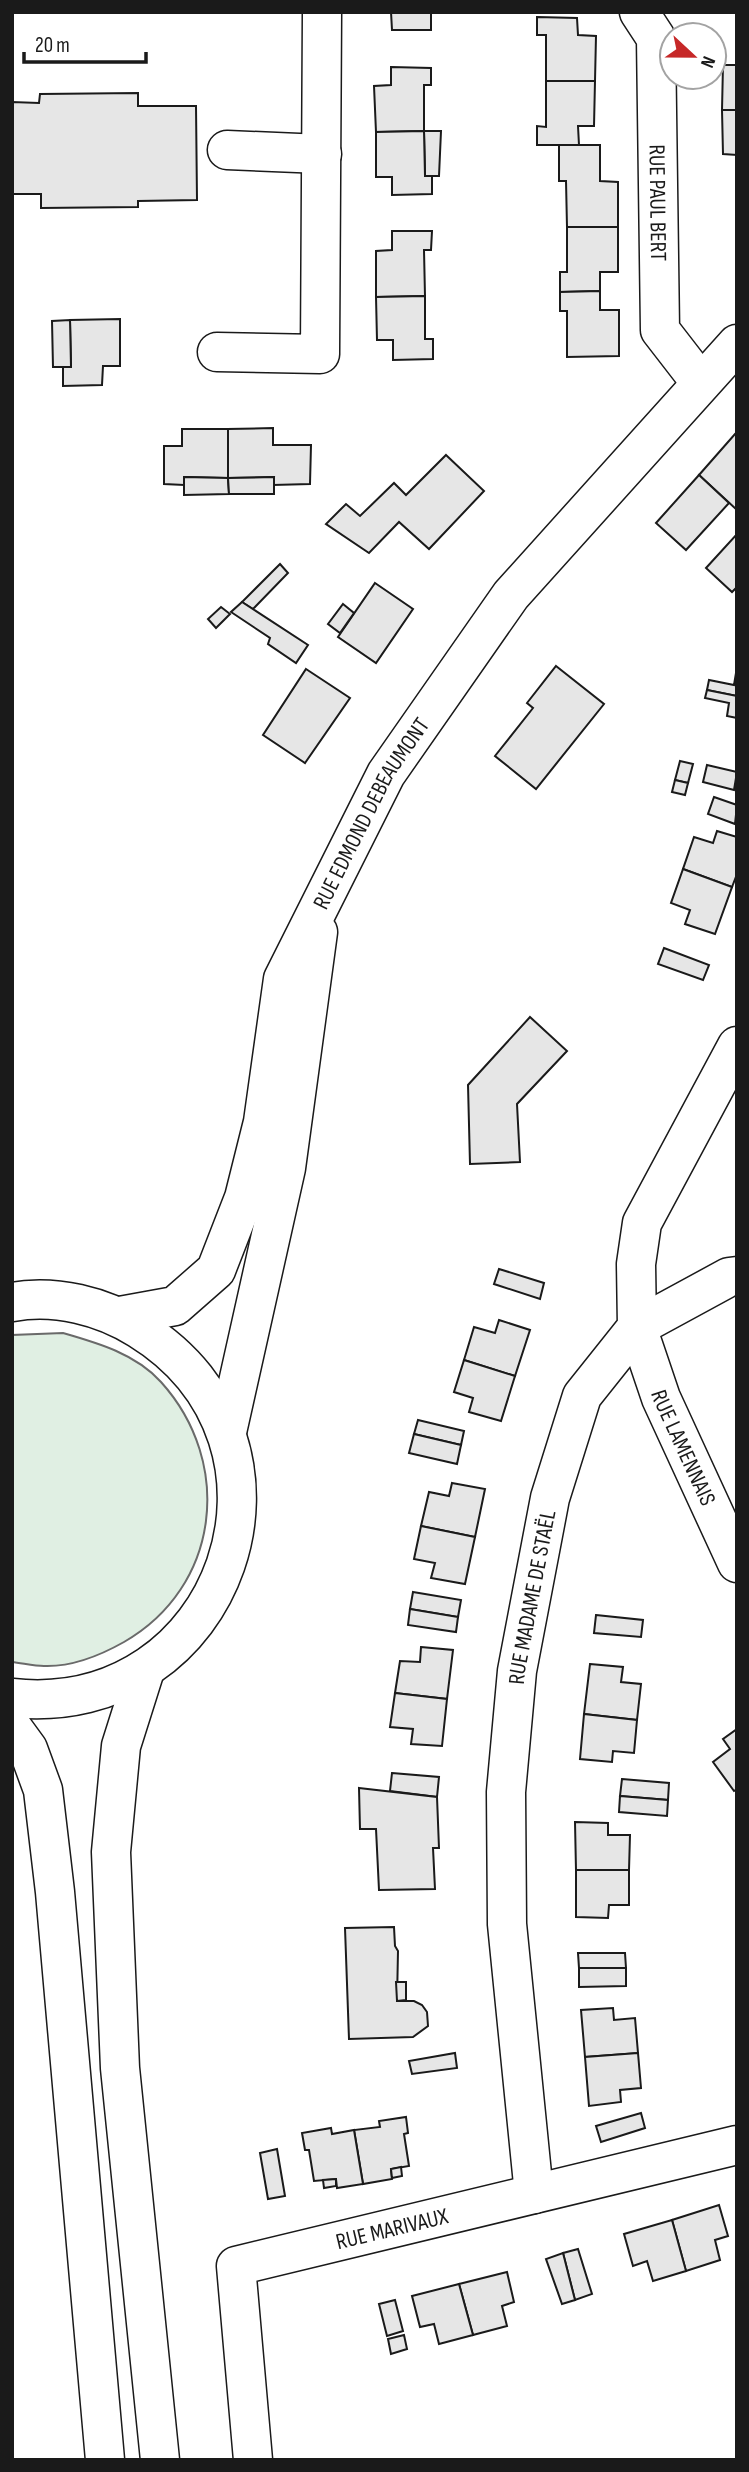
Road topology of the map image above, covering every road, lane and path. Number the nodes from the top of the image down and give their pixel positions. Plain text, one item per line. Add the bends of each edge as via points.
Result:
1 (322, 12) edge
2 (639, 12) edge
3 (227, 150) dead end
4 (322, 154) junction
5 (737, 344) edge
6 (218, 352) dead end
7 (701, 383) junction
8 (322, 902) junction
9 (737, 1046) edge
10 (737, 1276) edge
11 (12, 1302) edge
12 (120, 1316) junction
13 (637, 1327) junction
14 (227, 1432) junction
15 (737, 1563) edge
16 (145, 1670) junction
17 (12, 1698) edge
18 (12, 1727) edge
19 (737, 2145) edge
20 (534, 2194) junction
21 (105, 2460) edge
22 (160, 2460) edge
23 (253, 2460) edge

1 - 4 main road
2 - 7 main road, RUE PAUL BERT via 656,38 660,330
3 - 4 main road
4 - 6 main road via 320,354
5 - 7 main road, RUE EDMOND DEBEAUMONT
7 - 8 main road, RUE EDMOND DEBEAUMONT via 511,595 386,775
8 - 12 main road, RUE EDMOND DEBEAUMONT via 283,979 262,1122 244,1198 216,1270 175,1306
8 - 14 main road via 286,1168
9 - 13 main road via 642,1223 636,1264
10 - 13 main road
11 - 12 main road via 74,1302
12 - 14 main road via 165,1345 202,1384
13 - 15 main road, RUE LAMENNAIS via 661,1398
13 - 20 main road, RUE MADAME DE STAËL via 582,1396 550,1498 517,1671 506,1792 507,1924
14 - 16 main road via 239,1485 235,1539 217,1590 187,1635
16 - 17 main road via 97,1692 43,1701
16 - 22 main road via 121,1746 111,1852 120,2068
18 - 21 main road via 28,1749 43,1790
19 - 20 main road, RUE MARIVAUX
20 - 23 main road, RUE MARIVAUX via 236,2266

